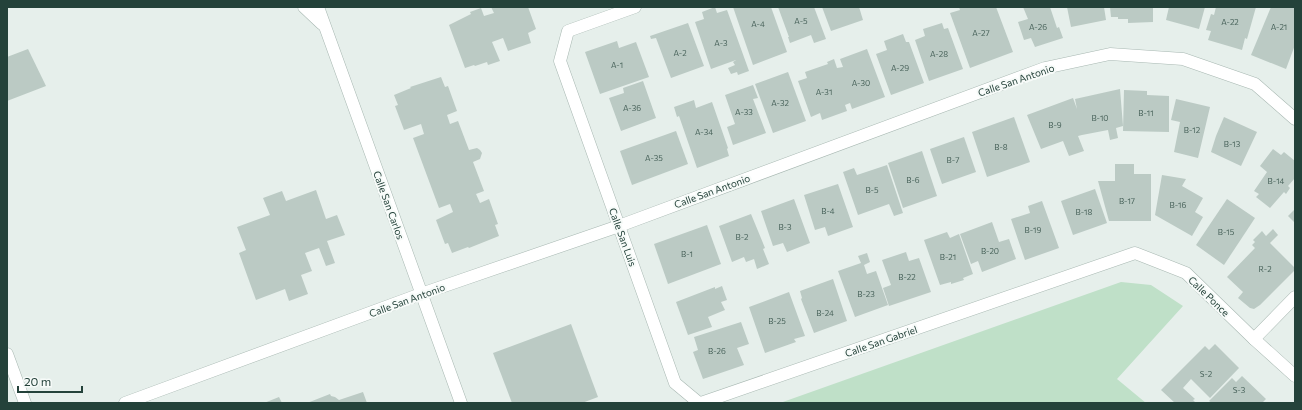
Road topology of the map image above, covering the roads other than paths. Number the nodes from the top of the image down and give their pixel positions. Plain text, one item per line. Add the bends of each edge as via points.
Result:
1 (304, 7) edge
2 (318, 7) edge
3 (635, 7) edge
4 (325, 26) junction
5 (1295, 119) edge
6 (619, 226) junction
7 (1061, 278) joint
8 (421, 294) junction
9 (1295, 297) edge
10 (1254, 339) junction
11 (7, 354) edge
12 (1295, 376) edge
13 (25, 403) edge
14 (125, 403) edge
15 (461, 403) edge
16 (700, 403) edge

1 - 4 street
2 - 4 street, Calle San Carlos
3 - 6 street, Calle San Luis via 568,31 560,61
4 - 8 street, Calle San Carlos
5 - 6 street, Calle San Antonio via 1255,84 1183,59 1110,54 1045,68
6 - 8 street, Calle San Antonio
6 - 16 street, Calle San Luis via 675,383
7 - 10 street, Calle Ponce via 1135,253 1186,273
7 - 16 street, Calle San Gabriel
8 - 14 street, Calle San Antonio
8 - 15 street, Calle San Carlos
9 - 10 street
10 - 12 street, Calle Ponce
11 - 13 street

